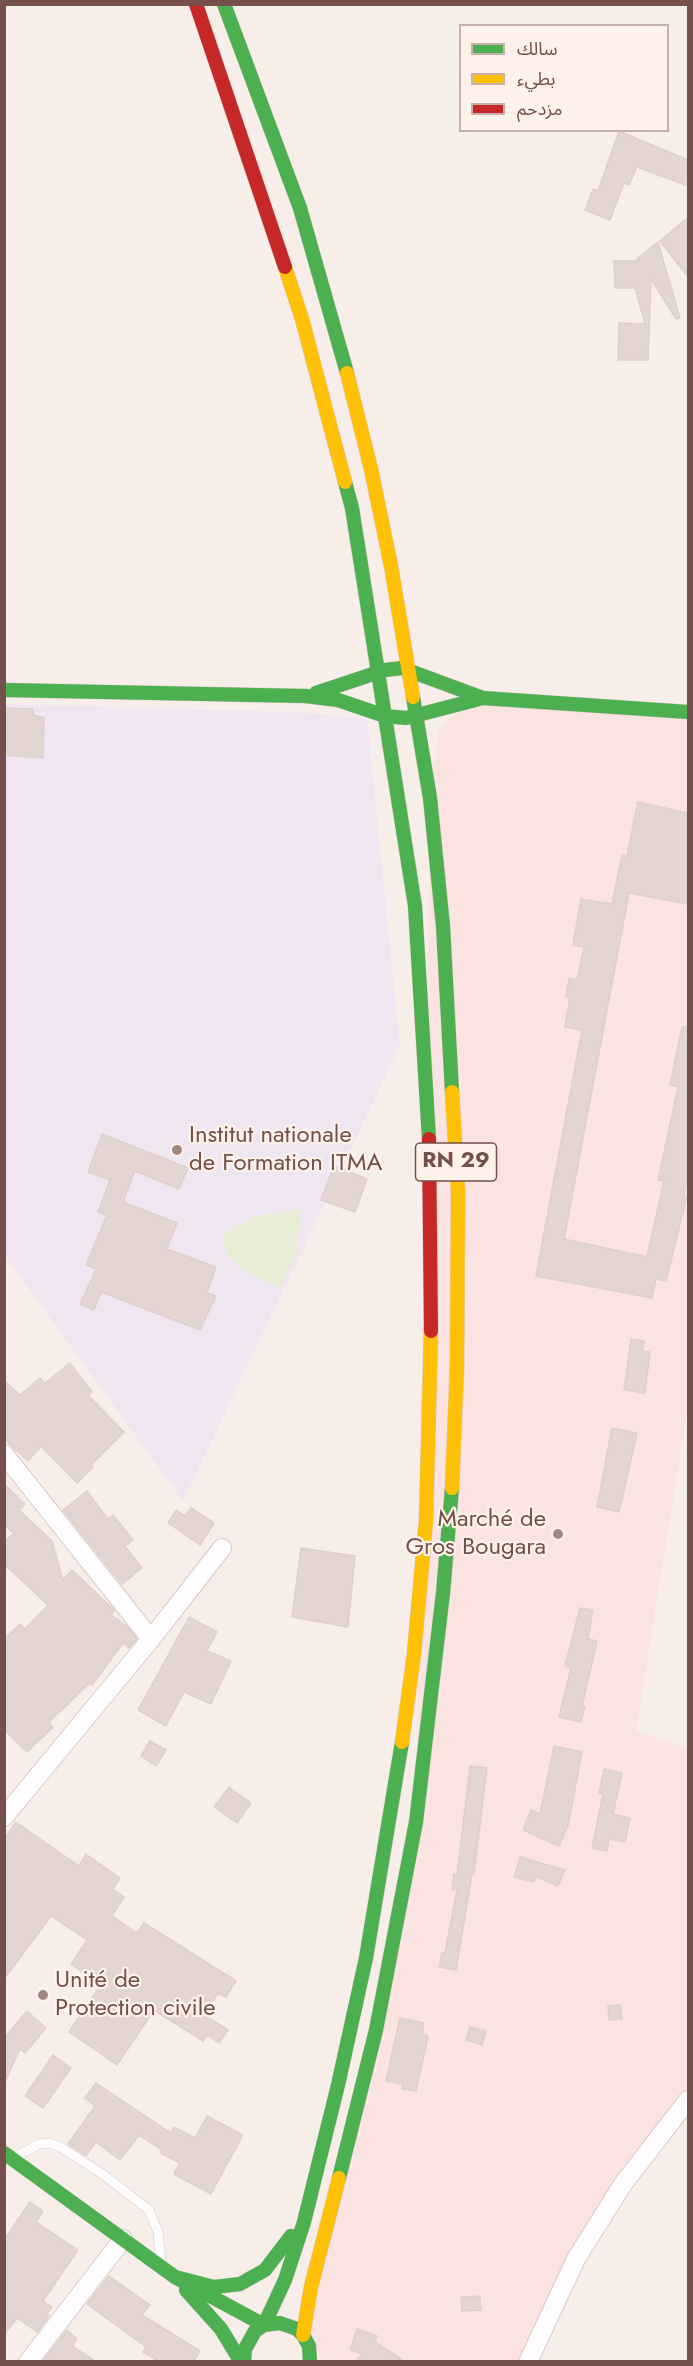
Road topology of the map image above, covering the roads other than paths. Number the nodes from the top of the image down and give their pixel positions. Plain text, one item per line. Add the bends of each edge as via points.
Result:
1 (196, 4) edge
2 (224, 4) edge
3 (410, 670) junction
4 (378, 673) junction
5 (4, 690) edge
6 (304, 696) junction
7 (483, 698) junction
8 (688, 712) edge
9 (385, 716) junction
10 (416, 717) junction
11 (4, 1454) edge
12 (222, 1548) dead end
13 (152, 1639) junction
14 (4, 1816) edge
15 (688, 2100) edge
16 (8, 2156) edge
17 (306, 2212) junction
18 (123, 2239) junction
19 (161, 2267) junction
20 (175, 2277) junction
21 (264, 2325) junction
22 (303, 2335) junction
23 (311, 2360) edge
24 (28, 2361) edge
25 (243, 2361) edge
26 (528, 2361) edge

1 - 4 main road, RN 29 via 302,319 352,508
2 - 3 main road, RN 29 via 300,208 336,330 371,469
3 - 4 main road via 393,668
3 - 7 main road
3 - 10 main road, RN 29
4 - 6 main road
4 - 9 main road, RN 29
5 - 6 main road
6 - 9 main road via 346,702
7 - 8 main road
7 - 10 main road
9 - 10 main road
9 - 17 main road, RN 29 via 415,906 426,1065 432,1280 426,1521 414,1654 385,1853 366,1958
10 - 22 main road, RN 29 via 430,798 443,926 455,1134 458,1255 453,1474 416,1822 376,2030 311,2287
11 - 13 street
12 - 13 street
13 - 14 street
15 - 26 street via 622,2184 582,2250
16 - 18 main road
16 - 19 lane via 50,2143 104,2175 149,2210 158,2232
17 - 20 main road via 275,2260 254,2278 224,2288
17 - 21 main road, RN 29 via 285,2280
18 - 19 main road
18 - 24 street
19 - 20 main road
20 - 21 main road
20 - 25 main road via 221,2329
21 - 22 main road via 288,2325
21 - 25 main road via 249,2339
22 - 23 main road

